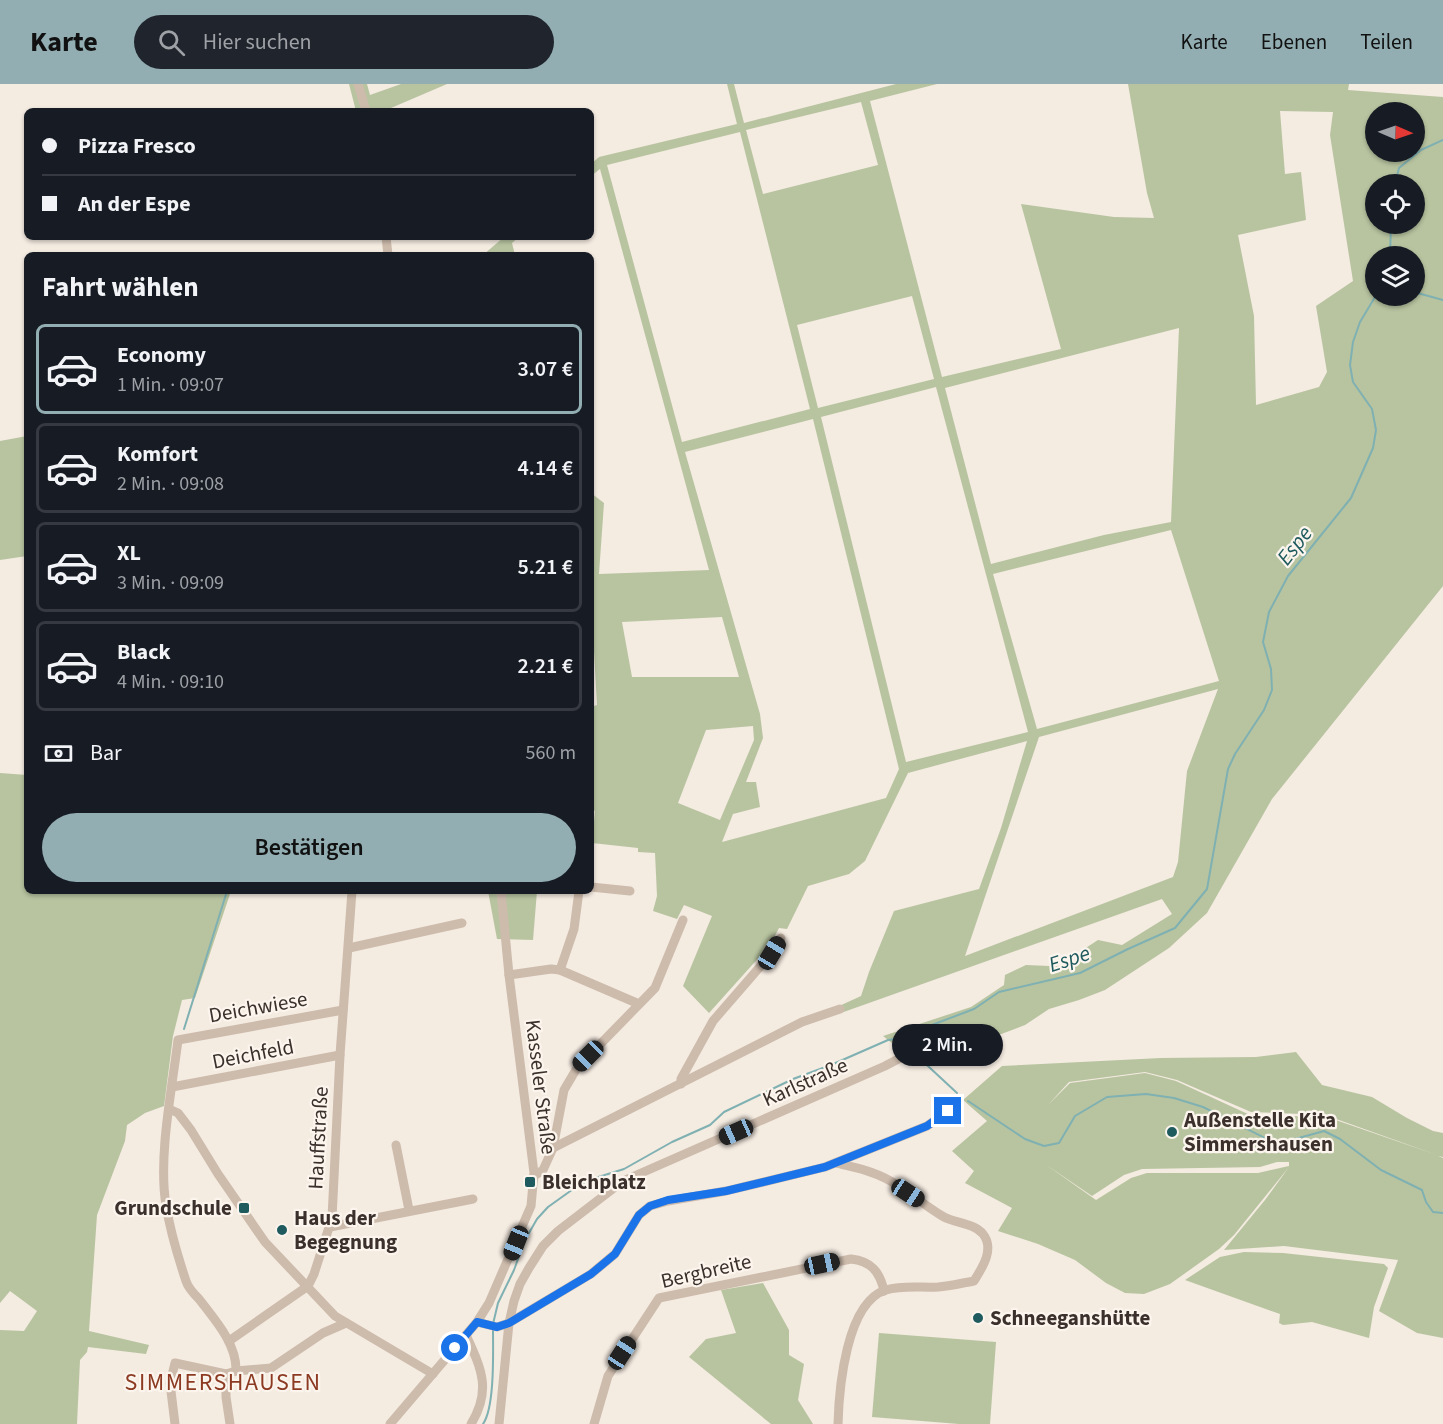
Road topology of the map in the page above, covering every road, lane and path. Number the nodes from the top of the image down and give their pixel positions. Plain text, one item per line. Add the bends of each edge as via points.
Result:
1 (358, 84) edge
2 (365, 108) edge
3 (594, 887) edge
4 (630, 891) dead end
5 (352, 894) edge
6 (501, 894) edge
7 (579, 894) edge
8 (683, 920) dead end
9 (462, 923) dead end
10 (781, 938) dead end
11 (349, 948) junction
12 (560, 970) junction
13 (509, 975) junction
14 (639, 1004) junction
15 (840, 1009) dead end
16 (344, 1010) junction
17 (340, 1055) junction
18 (904, 1056) dead end
19 (681, 1084) junction
20 (172, 1087) junction
21 (169, 1109) junction
22 (948, 1111) dead end
23 (396, 1145) dead end
24 (553, 1148) junction
25 (837, 1163) junction
26 (534, 1176) junction
27 (473, 1199) dead end
28 (409, 1210) junction
29 (330, 1227) junction
30 (308, 1286) junction
31 (884, 1291) junction
32 (477, 1322) junction
33 (346, 1323) junction
34 (509, 1323) junction
35 (466, 1335) junction
36 (229, 1341) junction
37 (231, 1373) junction
38 (433, 1374) junction
39 (176, 1424) edge
40 (230, 1424) edge
41 (390, 1424) edge
42 (471, 1424) edge
43 (499, 1424) edge
44 (594, 1424) edge
45 (838, 1424) edge

1 - 2 street
3 - 4 street
5 - 11 street, Hauffstraße
6 - 13 street, Kasseler Straße
7 - 12 street via 574,929
8 - 14 street via 655,988
9 - 11 street
10 - 19 street via 713,1021
11 - 16 street, Hauffstraße
12 - 13 street
12 - 14 street
13 - 26 street, Kasseler Straße
14 - 24 street via 577,1068 564,1090
15 - 19 street via 802,1022
16 - 17 street, Hauffstraße
16 - 20 street, Deichwiese via 178,1040
17 - 20 street, Deichfeld
17 - 29 street, Hauffstraße
18 - 34 street, Karlstraße via 623,1181 543,1246 520,1284
19 - 24 street
20 - 21 street
21 - 30 street via 178,1113 191,1130 265,1242
21 - 36 street via 166,1204 186,1284
22 - 25 street via 927,1126
23 - 28 street
24 - 26 street via 543,1170
25 - 31 street via 872,1172 946,1218 983,1233 987,1256 974,1281
25 - 34 street via 650,1206 639,1215 615,1254 591,1274
26 - 32 street, Kasseler Straße via 531,1206 491,1300
27 - 28 street
28 - 29 street
29 - 30 street, Hauffstraße
30 - 33 street
30 - 36 street
31 - 44 street, Bergbreite via 877,1270 851,1259 659,1298 608,1376
31 - 45 street via 860,1313 841,1382
32 - 34 street via 493,1326
32 - 35 street, Kasseler Straße
33 - 37 street via 323,1333 271,1368
33 - 38 street
34 - 43 street, Karlstraße
35 - 38 street, Kasseler Straße
35 - 42 street via 484,1381 480,1406
36 - 37 street via 236,1365
37 - 39 street via 175,1363 170,1383
37 - 40 street via 226,1397
38 - 41 street, Kasseler Straße

